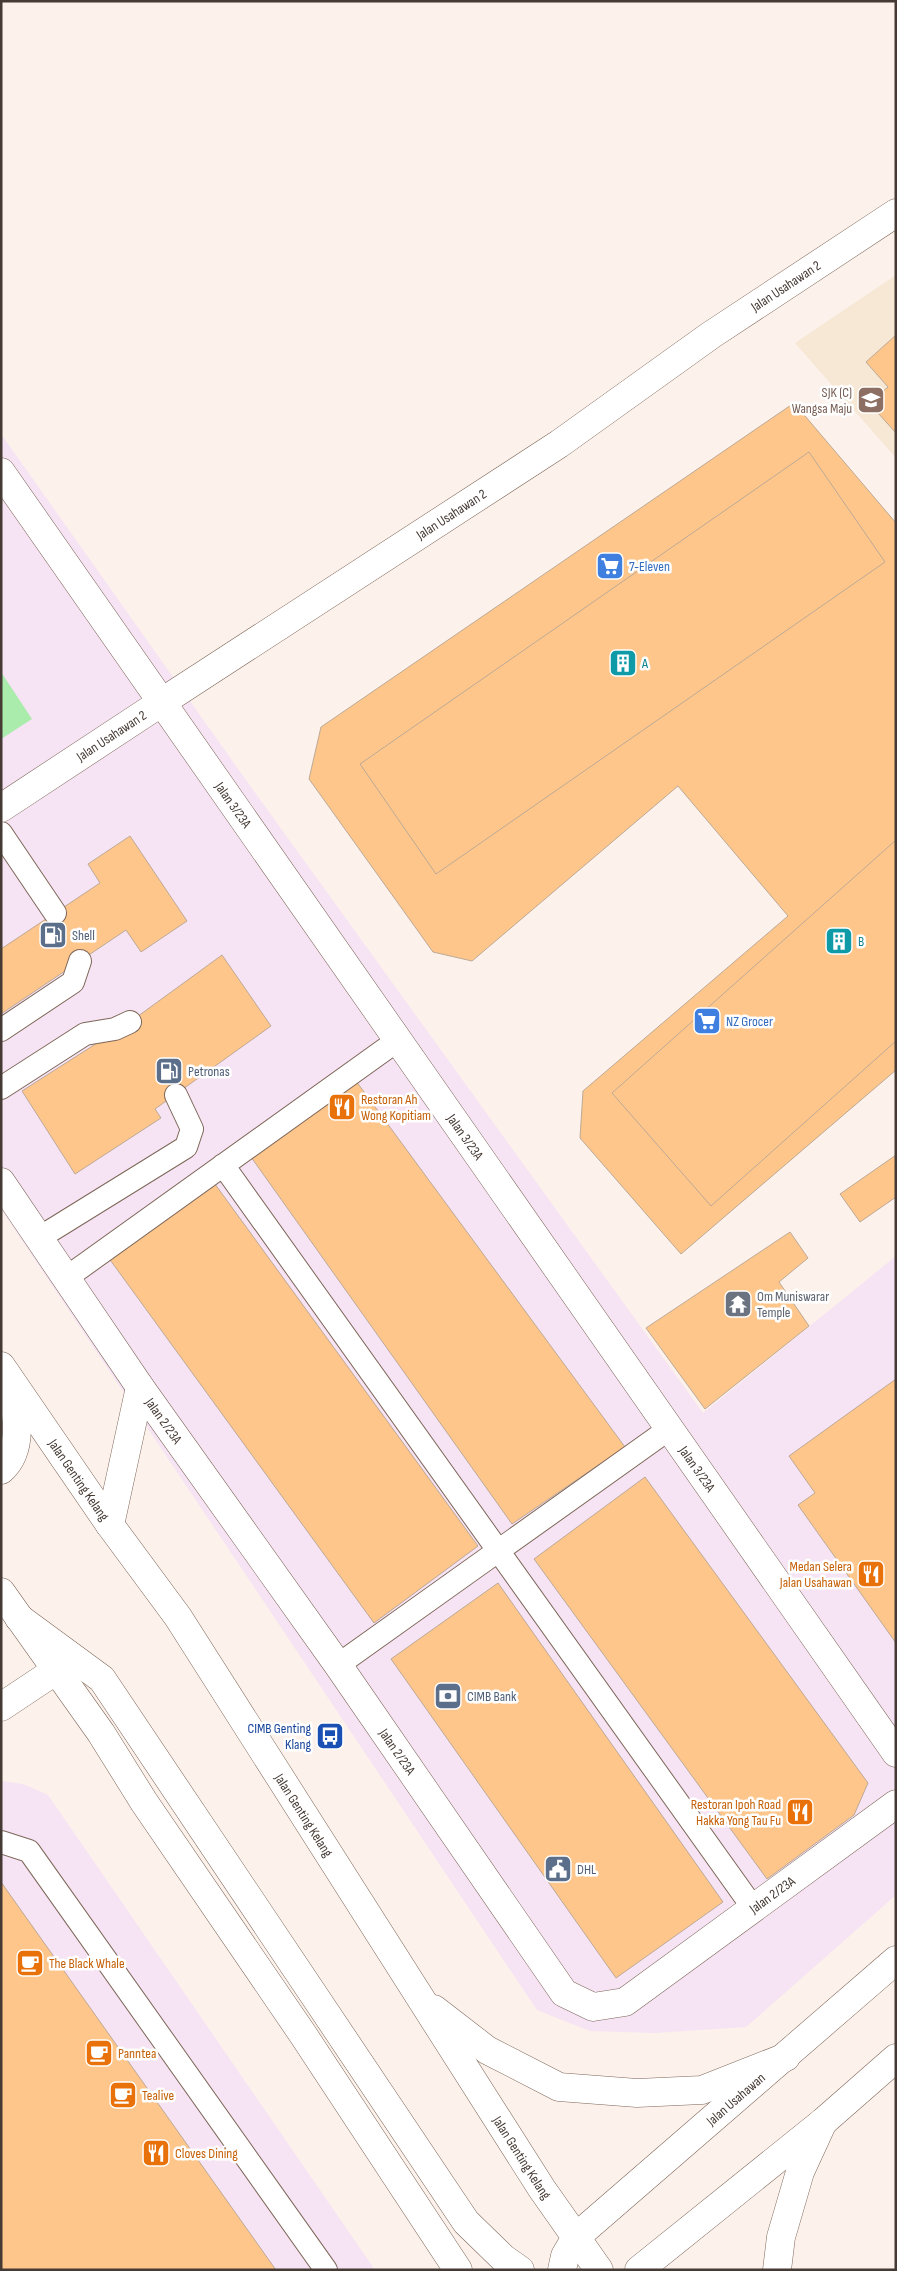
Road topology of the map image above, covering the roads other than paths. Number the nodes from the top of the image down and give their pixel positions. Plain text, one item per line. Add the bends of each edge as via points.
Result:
1 (896, 213) edge
2 (5, 486) edge
3 (162, 702) junction
4 (1, 808) edge
5 (1, 833) edge
6 (55, 913) dead end
7 (80, 961) dead end
8 (130, 1022) dead end
9 (1, 1030) edge
10 (398, 1040) junction
11 (1, 1088) edge
12 (176, 1095) dead end
13 (223, 1165) junction
14 (1, 1182) edge
15 (39, 1238) junction
16 (66, 1278) junction
17 (4, 1371) edge
18 (140, 1386) junction
19 (669, 1429) junction
20 (1, 1470) edge
21 (110, 1525) junction
22 (498, 1551) junction
23 (1, 1592) edge
24 (19, 1618) junction
25 (338, 1665) junction
26 (55, 1671) junction
27 (1, 1707) edge
28 (896, 1753) edge
29 (896, 1804) edge
30 (1, 1842) edge
31 (754, 1909) junction
32 (896, 1960) edge
33 (419, 1997) junction
34 (786, 2057) junction
35 (896, 2058) edge
36 (823, 2122) junction
37 (576, 2237) junction
38 (326, 2270) edge
39 (458, 2270) edge
40 (520, 2270) edge
41 (562, 2270) edge
42 (599, 2270) edge
43 (639, 2270) edge
44 (777, 2270) edge

1 - 3 street, Jalan Usahawan 2 via 711,335 559,444
2 - 3 street, Jalan 3/23A
3 - 4 street, Jalan Usahawan 2
3 - 10 street, Jalan 3/23A
5 - 6 lane
7 - 9 lane via 73,982
8 - 11 lane via 114,1029 85,1034
10 - 13 lane
10 - 19 street, Jalan 3/23A
12 - 15 lane via 192,1129 186,1148
13 - 16 lane
13 - 22 lane
14 - 15 street, Jalan 2/23A
15 - 16 street, Jalan 2/23A
16 - 18 street, Jalan 2/23A
17 - 20 street via 18,1425 12,1457
17 - 21 street, Jalan Genting Kelang
18 - 21 street
18 - 25 street, Jalan 2/23A
19 - 22 lane
19 - 28 street, Jalan 3/23A
21 - 33 street, Jalan Genting Kelang via 178,1617
22 - 25 lane
22 - 31 lane
23 - 24 street
24 - 26 street
24 - 40 street via 102,1679 466,2222
25 - 31 street, Jalan 2/23A via 564,1993 593,2007 625,2002
26 - 27 street
26 - 39 street via 101,1733
29 - 31 street, Jalan 2/23A
30 - 38 lane via 29,1851
32 - 34 street, Jalan Usahawan
33 - 34 street via 487,2050 559,2087 637,2093 702,2090
33 - 37 street, Jalan Genting Kelang
34 - 37 street, Jalan Usahawan
35 - 36 street
36 - 43 street
36 - 44 street via 800,2172 781,2237
37 - 41 street via 565,2256
37 - 42 street, Jalan Genting Kelang

